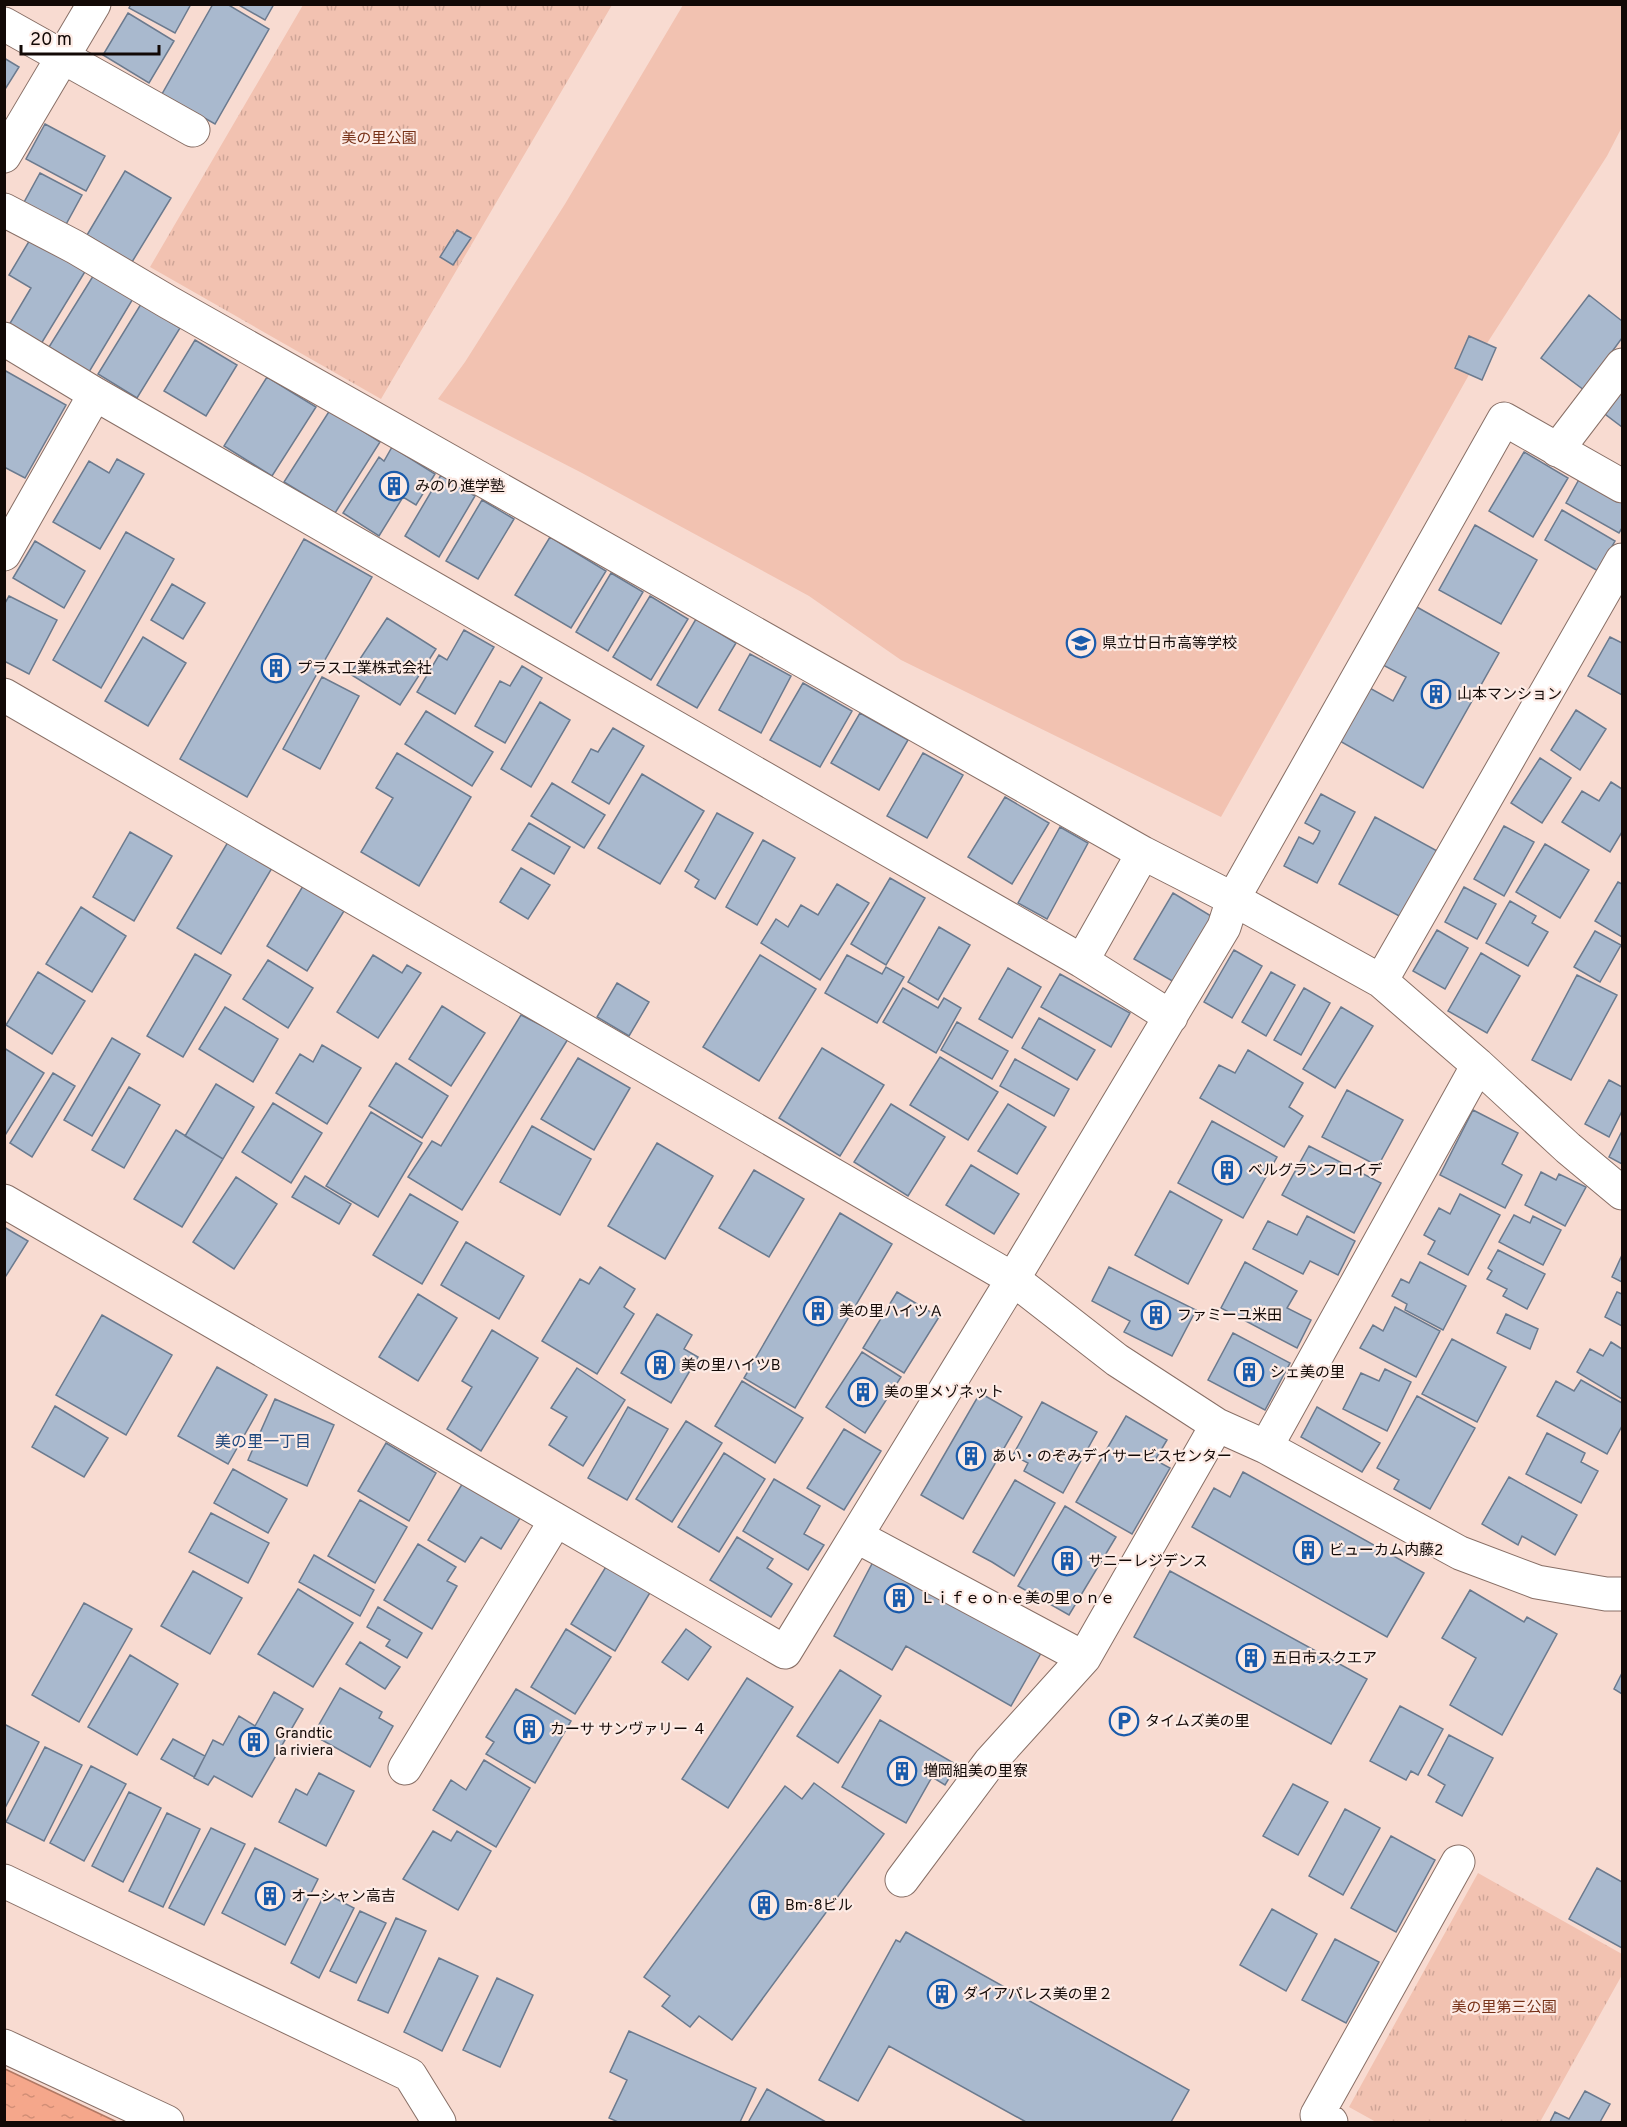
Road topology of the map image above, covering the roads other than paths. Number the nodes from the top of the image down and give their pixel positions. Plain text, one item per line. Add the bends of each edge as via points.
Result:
1 (93, 4) edge
2 (4, 24) edge
3 (63, 57) junction
4 (193, 130) dead end
5 (4, 156) edge
6 (4, 210) edge
7 (4, 339) edge
8 (1623, 365) edge
9 (95, 394) junction
10 (1557, 450) junction
11 (1623, 486) edge
12 (4, 554) edge
13 (1623, 560) edge
14 (4, 695) edge
15 (1143, 853) junction
16 (1233, 899) junction
17 (1082, 961) junction
18 (1381, 981) junction
19 (1171, 1017) junction
20 (1478, 1065) junction
21 (1623, 1193) edge
22 (4, 1201) edge
23 (1013, 1279) junction
24 (1217, 1425) junction
25 (1266, 1447) junction
26 (556, 1520) junction
27 (856, 1536) junction
28 (1623, 1594) edge
29 (1084, 1658) junction
30 (405, 1768) dead end
31 (1458, 1862) dead end
32 (902, 1880) dead end
33 (4, 1881) edge
34 (4, 2046) edge
35 (167, 2122) edge
36 (439, 2122) edge
37 (1331, 2122) edge

1 - 3 street
2 - 3 street
3 - 4 street
3 - 5 street
6 - 15 street
7 - 9 street
8 - 10 street
9 - 12 street
9 - 17 street
10 - 11 street
10 - 16 street via 1504,419
13 - 18 street
14 - 23 street
15 - 16 street
15 - 17 street
16 - 18 street
16 - 19 street via 1224,927
17 - 19 street
18 - 20 street
19 - 23 street
20 - 21 street
20 - 25 street
22 - 26 street
23 - 24 street via 1117,1360
23 - 27 street
24 - 25 street
24 - 29 street
25 - 28 street via 1460,1553 1537,1582
26 - 27 street via 785,1652
26 - 30 street
27 - 29 street
29 - 32 street via 990,1762
31 - 37 street via 1317,2115
33 - 36 street via 410,2075
34 - 35 street

